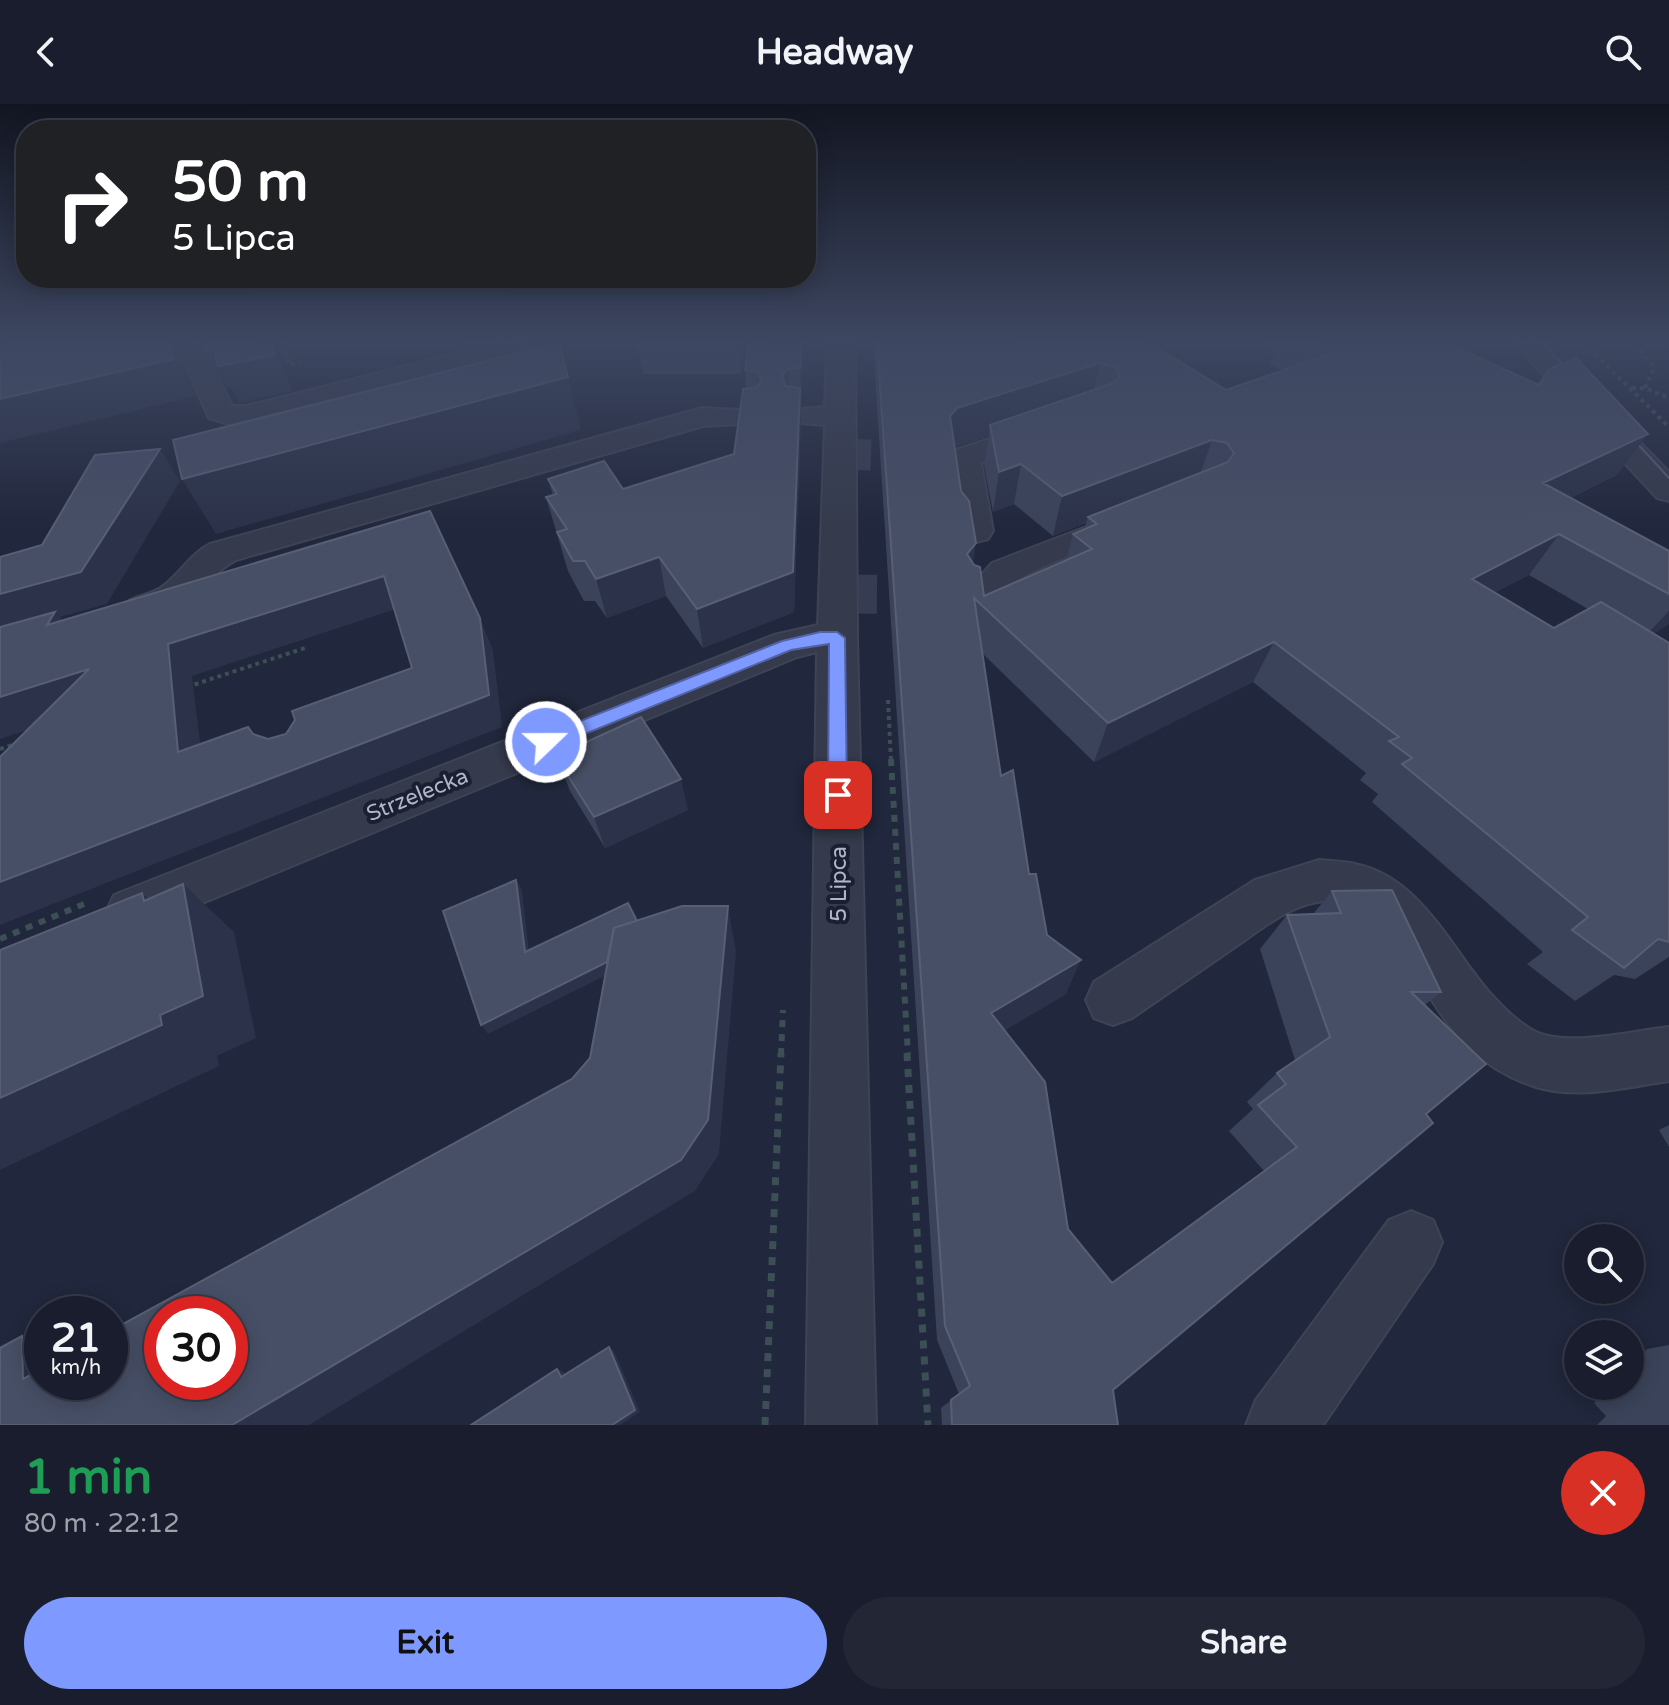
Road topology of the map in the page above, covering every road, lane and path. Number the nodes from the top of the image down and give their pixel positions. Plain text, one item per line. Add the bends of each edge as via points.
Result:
1 (217, 405) edge
2 (287, 405) edge
3 (824, 405) edge
4 (1587, 405) edge
5 (1647, 405) edge
6 (747, 417) edge
7 (1077, 418) edge
8 (1669, 427) edge
9 (1669, 491) edge
10 (1157, 510) edge
11 (976, 531) edge
12 (983, 595) tunnel mouth
13 (100, 622) edge
14 (837, 638) junction
15 (305, 648) dead end
16 (887, 691) dead end
17 (174, 692) edge
18 (29, 740) edge
19 (0, 749) edge
20 (88, 928) edge
21 (1113, 1000) dead end
22 (1669, 1054) edge
23 (1411, 1242) dead end
24 (841, 1425) edge
25 (928, 1425) edge
26 (1281, 1425) edge

1 - 2 street via 229,415
3 - 14 street, 5 Lipca
4 - 9 street
5 - 8 path
6 - 13 street via 702,417 458,486 456,503 439,518
7 - 11 street via 964,458
10 - 12 street via 1005,571
14 - 20 street, Strzelecka via 788,645 312,819
14 - 24 street, 5 Lipca
15 - 17 path
16 - 25 path
18 - 19 path
21 - 22 street via 1272,895 1296,884 1344,881 1389,901 1473,1015 1520,1053 1570,1065
23 - 26 street

